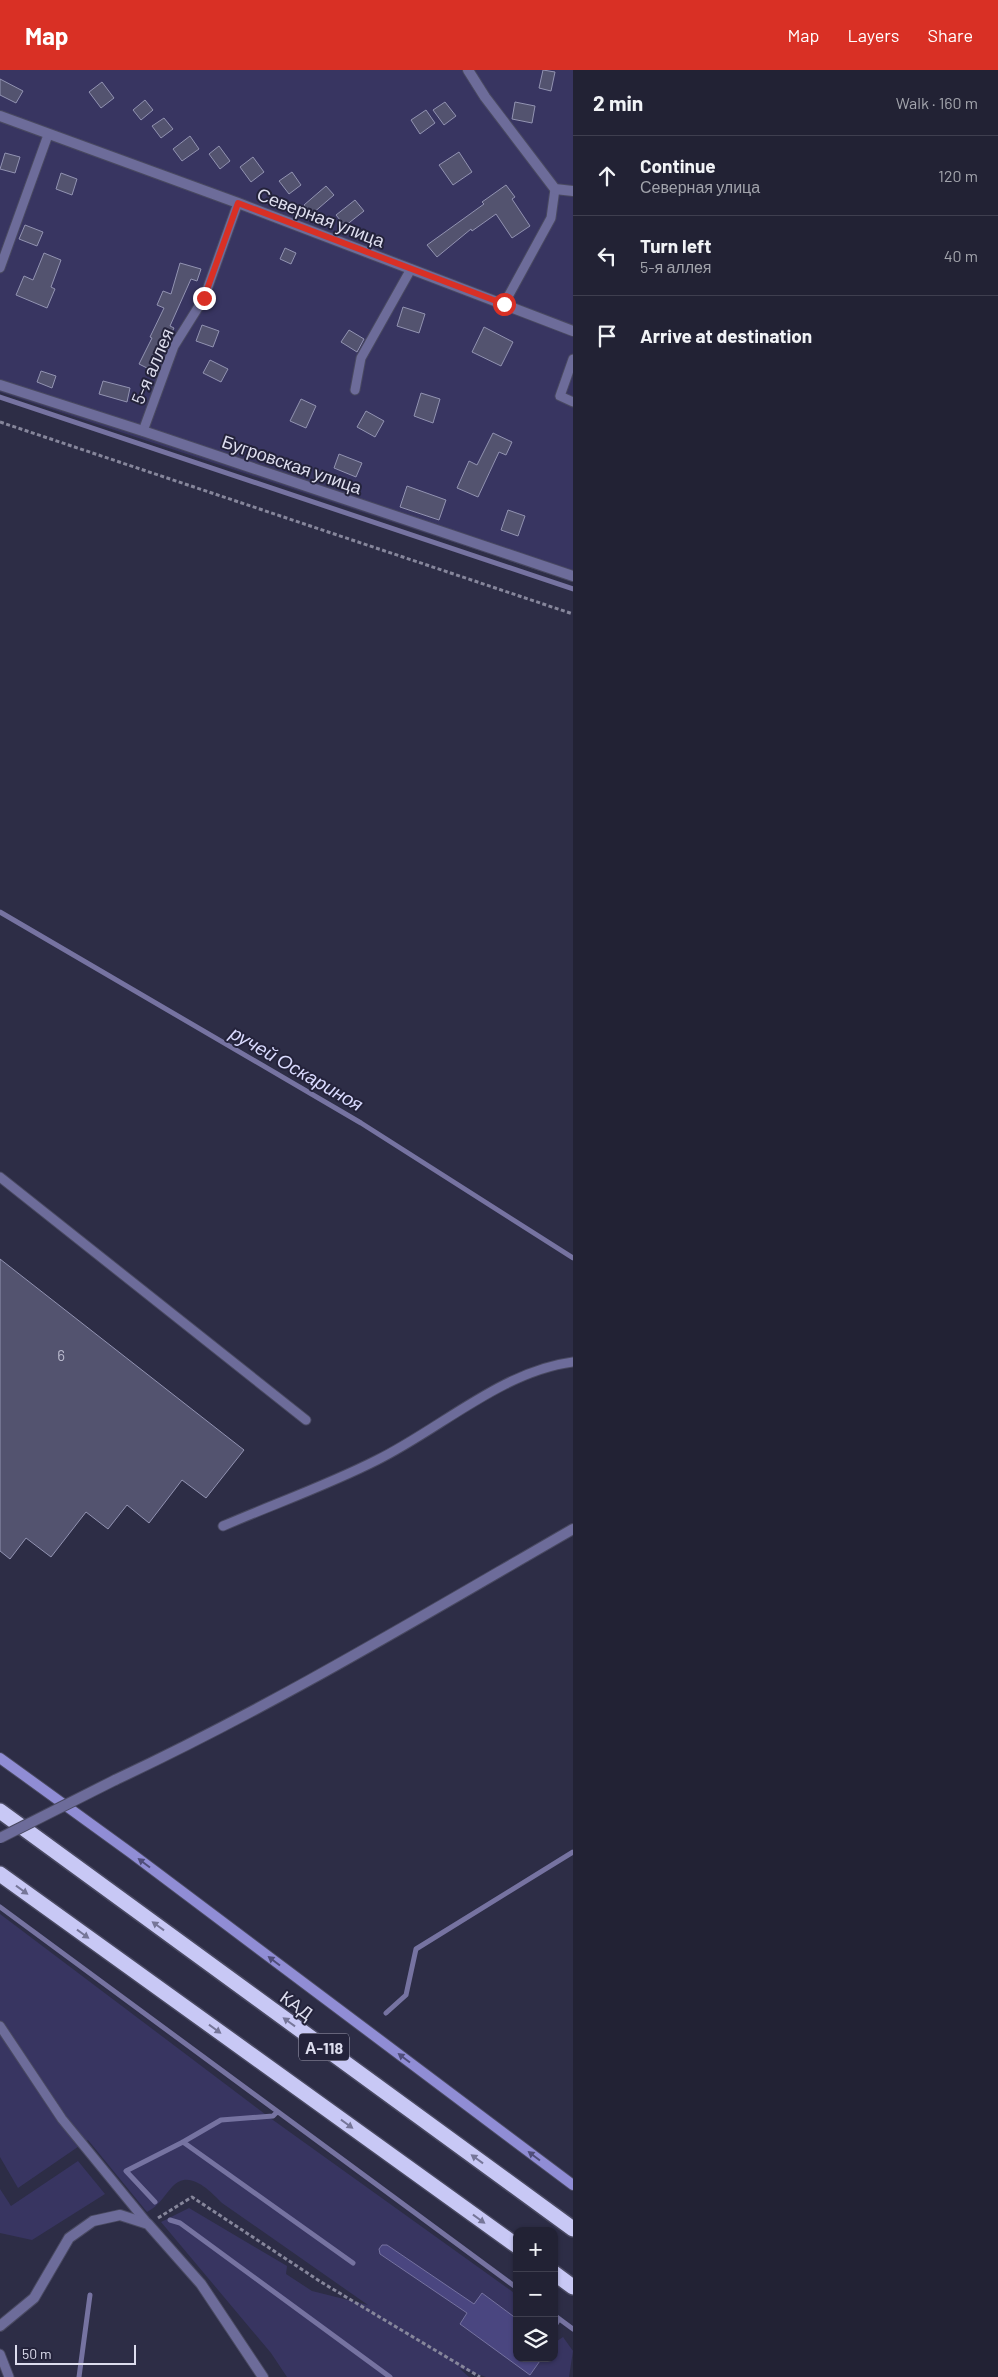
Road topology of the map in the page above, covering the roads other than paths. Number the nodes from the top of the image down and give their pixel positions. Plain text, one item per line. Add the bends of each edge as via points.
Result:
1 (468, 70) edge
2 (0, 116) edge
3 (48, 135) junction
4 (555, 190) junction
5 (573, 192) edge
6 (238, 203) junction
7 (0, 268) edge
8 (411, 269) junction
9 (504, 304) junction
10 (573, 331) edge
11 (573, 359) edge
12 (0, 386) edge
13 (355, 390) dead end
14 (573, 402) edge
15 (143, 431) junction
16 (573, 576) edge
17 (0, 1177) edge
18 (573, 1362) edge
19 (306, 1420) dead end
20 (223, 1526) dead end
21 (573, 1529) edge
22 (0, 1758) edge
23 (0, 1811) edge
24 (0, 1838) edge
25 (0, 1874) edge
26 (0, 2026) edge
27 (573, 2185) edge
28 (148, 2224) junction
29 (573, 2229) edge
30 (513, 2243) edge
31 (558, 2276) edge
32 (573, 2287) edge
33 (0, 2326) edge
34 (0, 2354) edge
35 (9, 2377) edge
36 (262, 2377) edge

1 - 4 street
2 - 3 street, Северная улица
3 - 6 street, Северная улица
3 - 7 lane
4 - 5 street
4 - 9 lane via 551,218
6 - 8 street, Северная улица
6 - 15 lane, 5-я аллея via 204,298 174,346
8 - 9 street, Северная улица
8 - 13 lane via 361,358
9 - 10 street, Северная улица
11 - 14 lane via 560,396
12 - 15 street, Бугровская улица
15 - 16 street, Бугровская улица
17 - 19 lane
18 - 20 lane via 550,1365 492,1392 378,1460
21 - 24 street, bridge via 329,1670 194,1743
27 -> 22 street
29 -> 23 highway, КАД / А-118
25 -> 30 highway, А-118
26 - 28 lane via 62,2119
28 - 33 street via 120,2215 93,2221 69,2238 34,2298
28 - 36 street via 201,2284
31 - 32 highway
34 - 35 lane

